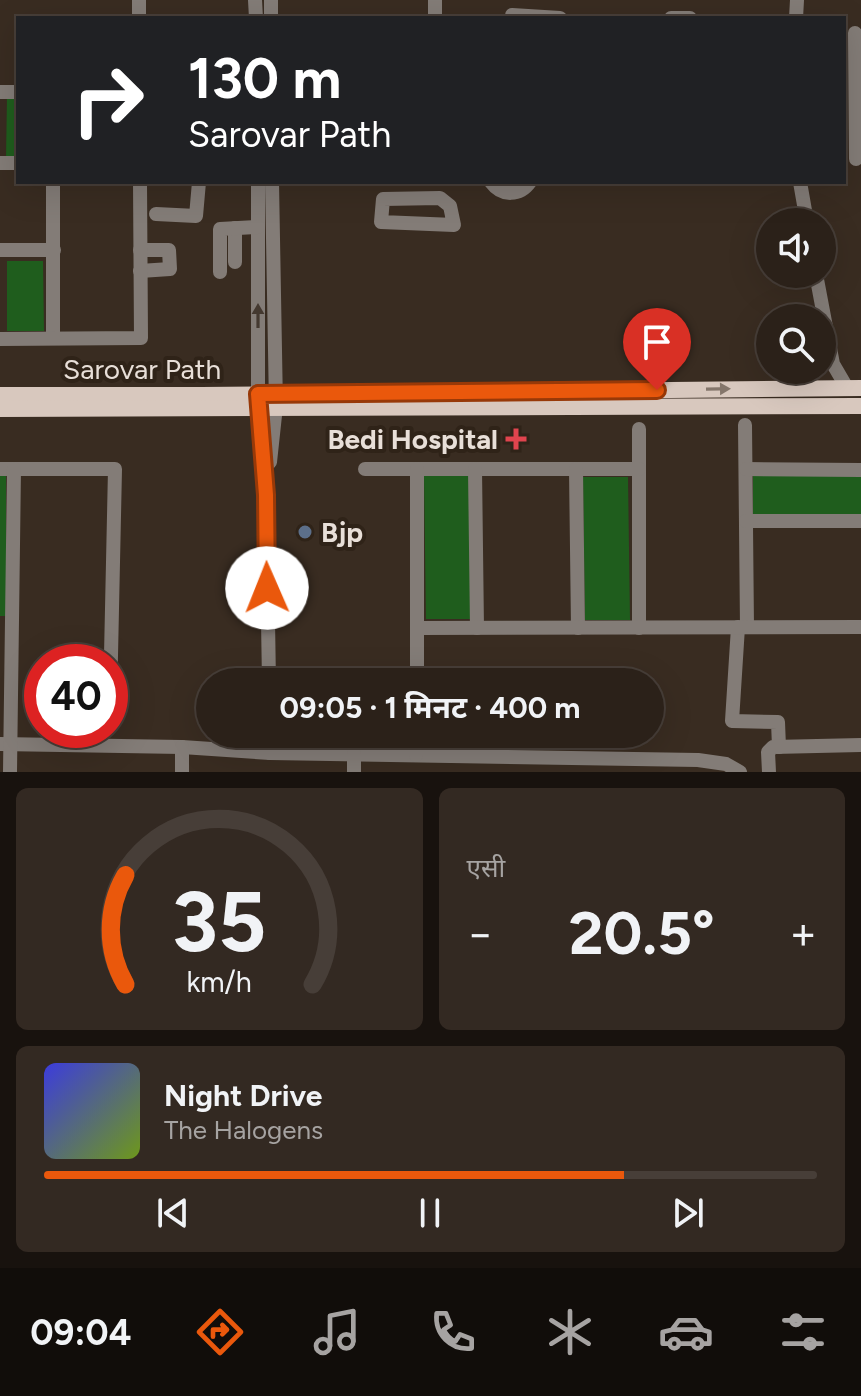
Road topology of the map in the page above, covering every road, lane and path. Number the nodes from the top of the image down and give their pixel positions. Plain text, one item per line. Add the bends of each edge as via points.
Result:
1 (855, 33) dead end
2 (857, 161) edge
3 (53, 184) edge
4 (140, 184) edge
5 (199, 184) edge
6 (258, 184) edge
7 (272, 184) edge
8 (442, 184) edge
9 (493, 184) edge
10 (528, 184) edge
11 (800, 184) edge
12 (440, 198) junction
13 (805, 208) edge
14 (156, 214) dead end
15 (258, 227) junction
16 (235, 228) junction
17 (0, 250) edge
18 (54, 250) junction
19 (140, 250) junction
20 (235, 262) dead end
21 (140, 271) junction
22 (220, 272) dead end
23 (819, 288) edge
24 (53, 338) junction
25 (0, 339) edge
26 (854, 388) edge
27 (0, 395) edge
28 (258, 400) junction
29 (276, 400) junction
30 (861, 406) edge
31 (0, 409) edge
32 (745, 425) dead end
33 (639, 429) dead end
34 (7, 469) edge
35 (365, 469) dead end
36 (417, 469) junction
37 (475, 469) junction
38 (576, 469) junction
39 (639, 469) junction
40 (746, 469) junction
41 (861, 470) edge
42 (266, 495) junction
43 (746, 521) junction
44 (861, 521) edge
45 (6, 627) edge
46 (742, 627) junction
47 (861, 627) edge
48 (417, 628) junction
49 (477, 628) junction
50 (578, 628) junction
51 (639, 628) junction
52 (111, 644) edge
53 (269, 668) edge
54 (417, 668) edge
55 (128, 740) edge
56 (5, 744) edge
57 (861, 745) edge
58 (182, 747) junction
59 (779, 747) junction
60 (270, 748) edge
61 (416, 748) edge
62 (270, 753) junction
63 (354, 754) junction
64 (416, 755) junction
65 (442, 756) junction
66 (672, 766) edge
67 (10, 772) edge
68 (182, 772) edge
69 (354, 772) edge
70 (442, 772) edge
71 (740, 772) edge
72 (769, 772) edge

1 - 2 street
3 - 18 street
4 - 19 street
5 - 14 street via 196,216
6 - 15 street
7 - 29 street
8 - 12 street
9 - 10 street via 501,192 513,193
11 - 13 street
12 - 12 street via 383,199 381,222 454,225 450,206
15 - 16 street
28 -> 15 street
16 - 20 street
16 - 22 street via 220,229
17 - 18 street
18 - 24 street
19 - 21 street
19 - 21 street via 169,250 170,269
21 - 24 street via 141,338
23 - 26 street via 833,364
24 - 25 street
29 -> 26 main road, Sarovar Path
27 - 28 main road, Sarovar Path
28 - 29 main road, Sarovar Path
28 - 31 main road, Sarovar Path
28 - 42 street
29 - 30 main road, Sarovar Path
29 - 42 street
32 - 40 street
33 - 39 street
34 - 45 street
34 - 52 street via 115,469
35 - 36 street
36 - 37 street
36 - 48 street
37 - 38 street
37 - 49 street
38 - 39 street
38 - 50 street
39 - 51 street
40 - 41 street
40 - 43 street
42 - 53 street
43 - 44 street
43 - 46 street
45 - 56 street
46 - 47 street
46 - 51 street
46 - 59 street via 732,721 778,722
48 - 49 street
48 - 54 street
49 - 50 street
50 - 51 street
55 - 58 street
56 - 67 street
57 - 59 street
58 - 62 street
58 - 68 street
59 - 72 street via 768,752
60 - 62 street
61 - 64 street
62 - 63 street
63 - 64 street
63 - 69 street
64 - 65 street
65 - 66 street
65 - 70 street
66 - 71 street via 726,764

